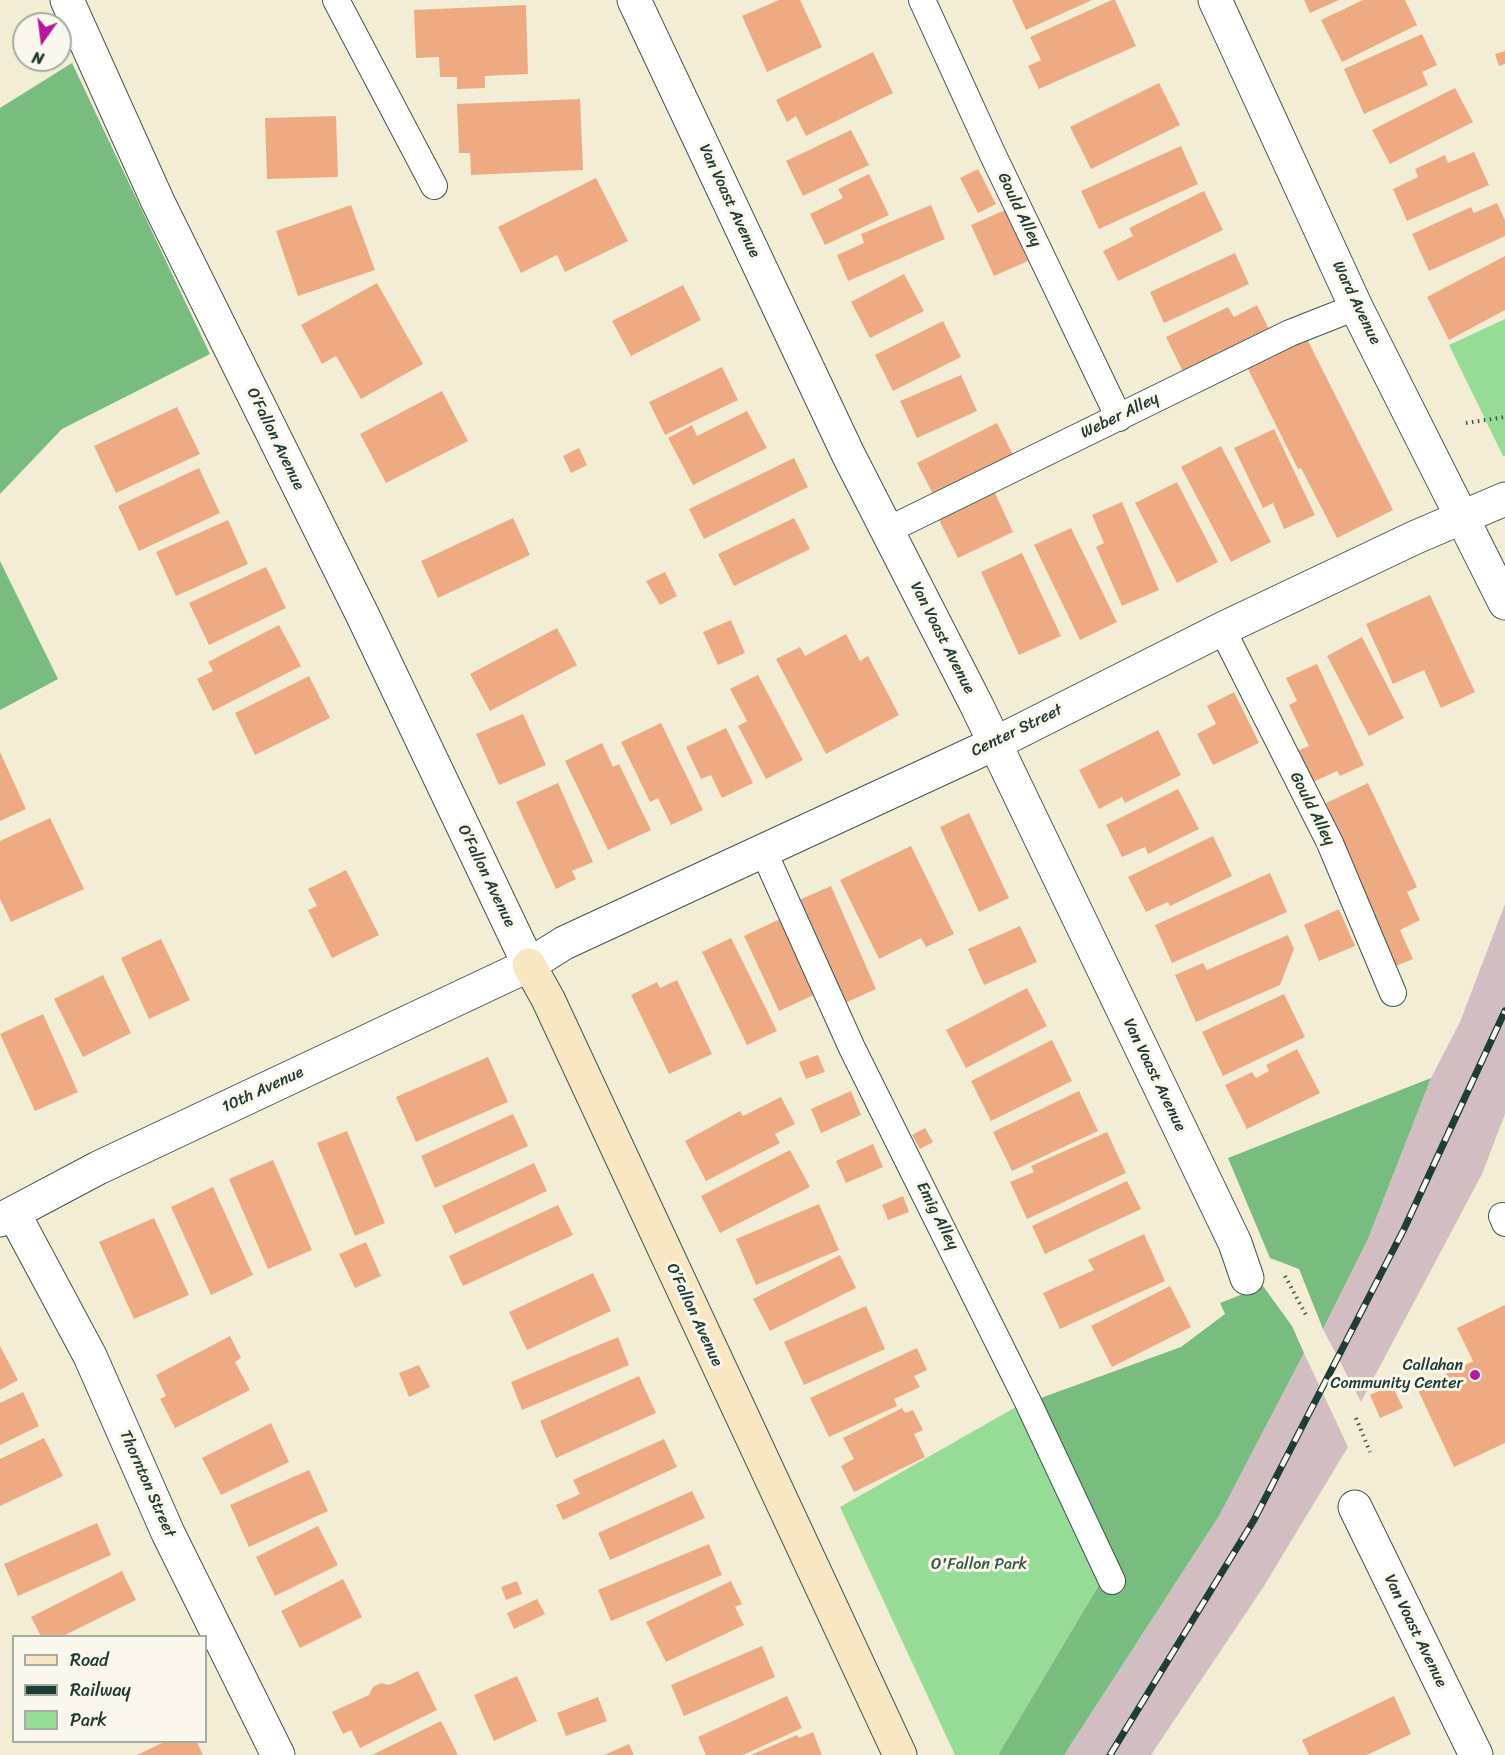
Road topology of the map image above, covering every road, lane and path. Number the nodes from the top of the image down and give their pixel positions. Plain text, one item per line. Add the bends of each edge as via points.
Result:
1 (67, 0) edge
2 (336, 0) edge
3 (634, 0) edge
4 (922, 0) edge
5 (1215, 0) edge
6 (434, 186) dead end
7 (1356, 307) junction
8 (1505, 417) edge
9 (1119, 418) junction
10 (1466, 423) dead end
11 (1505, 499) edge
12 (1461, 519) junction
13 (886, 531) junction
14 (1505, 603) edge
15 (1222, 629) junction
16 (994, 744) junction
17 (763, 850) junction
18 (529, 965) junction
19 (1394, 993) dead end
20 (7, 1217) edge
21 (1282, 1269) dead end
22 (1247, 1278) dead end
23 (1306, 1315) dead end
24 (1356, 1418) dead end
25 (1370, 1452) dead end
26 (1355, 1507) dead end
27 (1112, 1581) dead end
28 (278, 1755) edge
29 (900, 1755) edge
30 (1476, 1755) edge

1 - 18 street, O’Fallon Avenue via 158,202
2 - 6 lane
3 - 13 street, Van Voast Avenue
4 - 9 lane, Gould Alley
5 - 7 street, Ward Avenue
7 - 9 lane, Weber Alley via 1290,333
7 - 12 street, Ward Avenue
8 - 10 path
9 - 13 lane, Weber Alley
11 - 12 street, Center Street
12 - 14 street, Ward Avenue
12 - 15 street, Center Street
13 - 16 street, Van Voast Avenue
15 - 16 street, Center Street
15 - 19 lane, Gould Alley via 1330,843
16 - 17 street, Center Street
16 - 22 street, Van Voast Avenue via 1235,1243
17 - 18 street, Center Street via 564,944
17 - 27 lane, Emig Alley via 852,1048
18 - 20 street, 10th Avenue via 108,1163
18 - 29 street, O’Fallon Avenue
20 - 28 street, Thornton Street via 90,1356 168,1533
21 - 23 path
24 - 25 path
26 - 30 street, Van Voast Avenue

